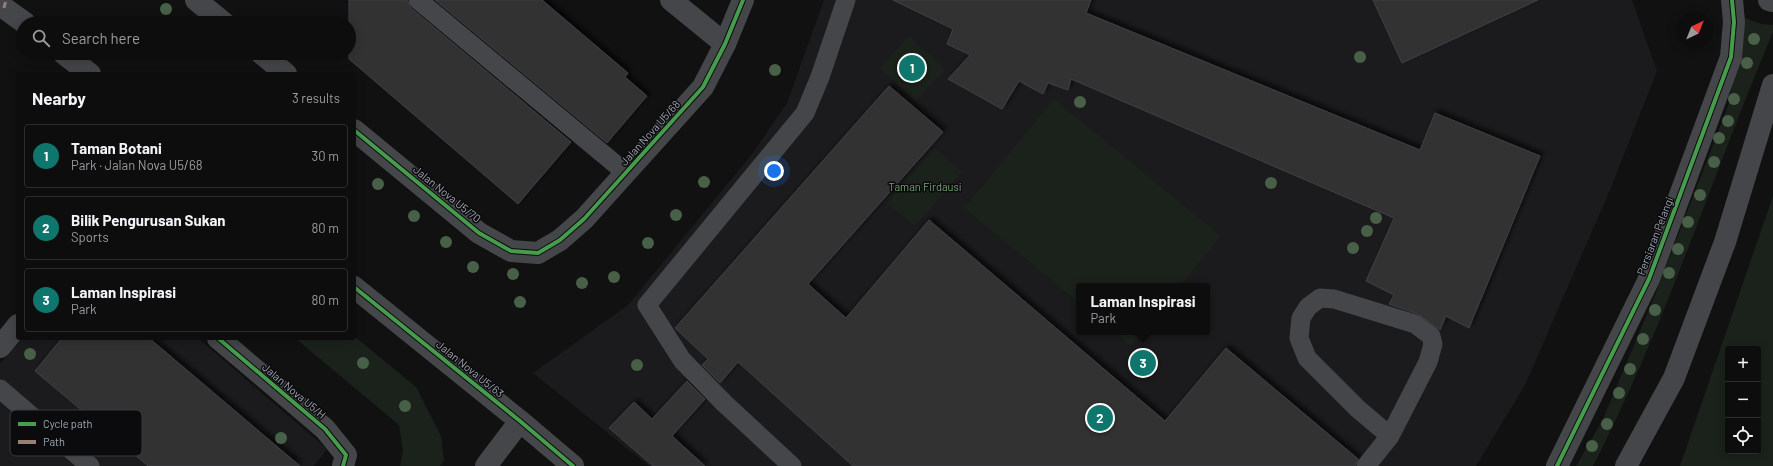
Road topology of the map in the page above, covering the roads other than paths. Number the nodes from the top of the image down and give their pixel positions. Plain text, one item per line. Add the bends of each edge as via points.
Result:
1 (196, 0) edge
2 (418, 0) edge
3 (671, 0) edge
4 (744, 0) edge
5 (846, 0) edge
6 (1732, 0) edge
7 (1769, 0) edge
8 (1773, 1) edge
9 (0, 5) edge
10 (215, 16) edge
11 (16, 17) edge
12 (725, 44) junction
13 (72, 60) edge
14 (269, 60) edge
15 (87, 72) edge
16 (284, 72) edge
17 (1773, 85) edge
18 (356, 132) edge
19 (626, 173) junction
20 (538, 253) joint
21 (356, 289) edge
22 (16, 327) edge
23 (220, 340) edge
24 (0, 347) edge
25 (0, 389) edge
26 (25, 410) edge
27 (520, 421) junction
28 (1390, 436) junction
29 (78, 456) edge
30 (90, 466) edge
31 (343, 466) edge
32 (486, 466) edge
33 (573, 466) edge
34 (792, 466) edge
35 (1366, 466) edge
36 (1557, 466) edge
37 (1626, 466) edge

1 - 10 street
2 - 19 lane
3 - 12 street
4 - 12 street, Jalan Nova U5/68
5 - 34 lane via 806,113 647,305 682,360
6 - 36 street, Persiaran Pelangi via 1734,22 1731,57 1649,279
7 - 8 street
9 - 11 street
12 - 19 street, Jalan Nova U5/68 via 703,87
13 - 15 street
14 - 16 street
17 - 37 street via 1726,242 1676,370
18 - 20 street, Jalan Nova U5/70 via 479,233 511,251
19 - 20 street, Jalan Nova U5/68 via 584,219 560,240
21 - 27 street, Jalan Nova U5/63
22 - 24 street
23 - 31 street, Jalan Nova U5/H via 325,429 346,455
25 - 26 lane
27 - 32 street
27 - 33 street, Jalan Nova U5/63
28 - 28 lane via 1428,362 1433,344 1431,336 1415,324 1334,299 1320,298 1308,307 1301,318 1299,338 1306,358
28 - 35 lane
29 - 30 lane

